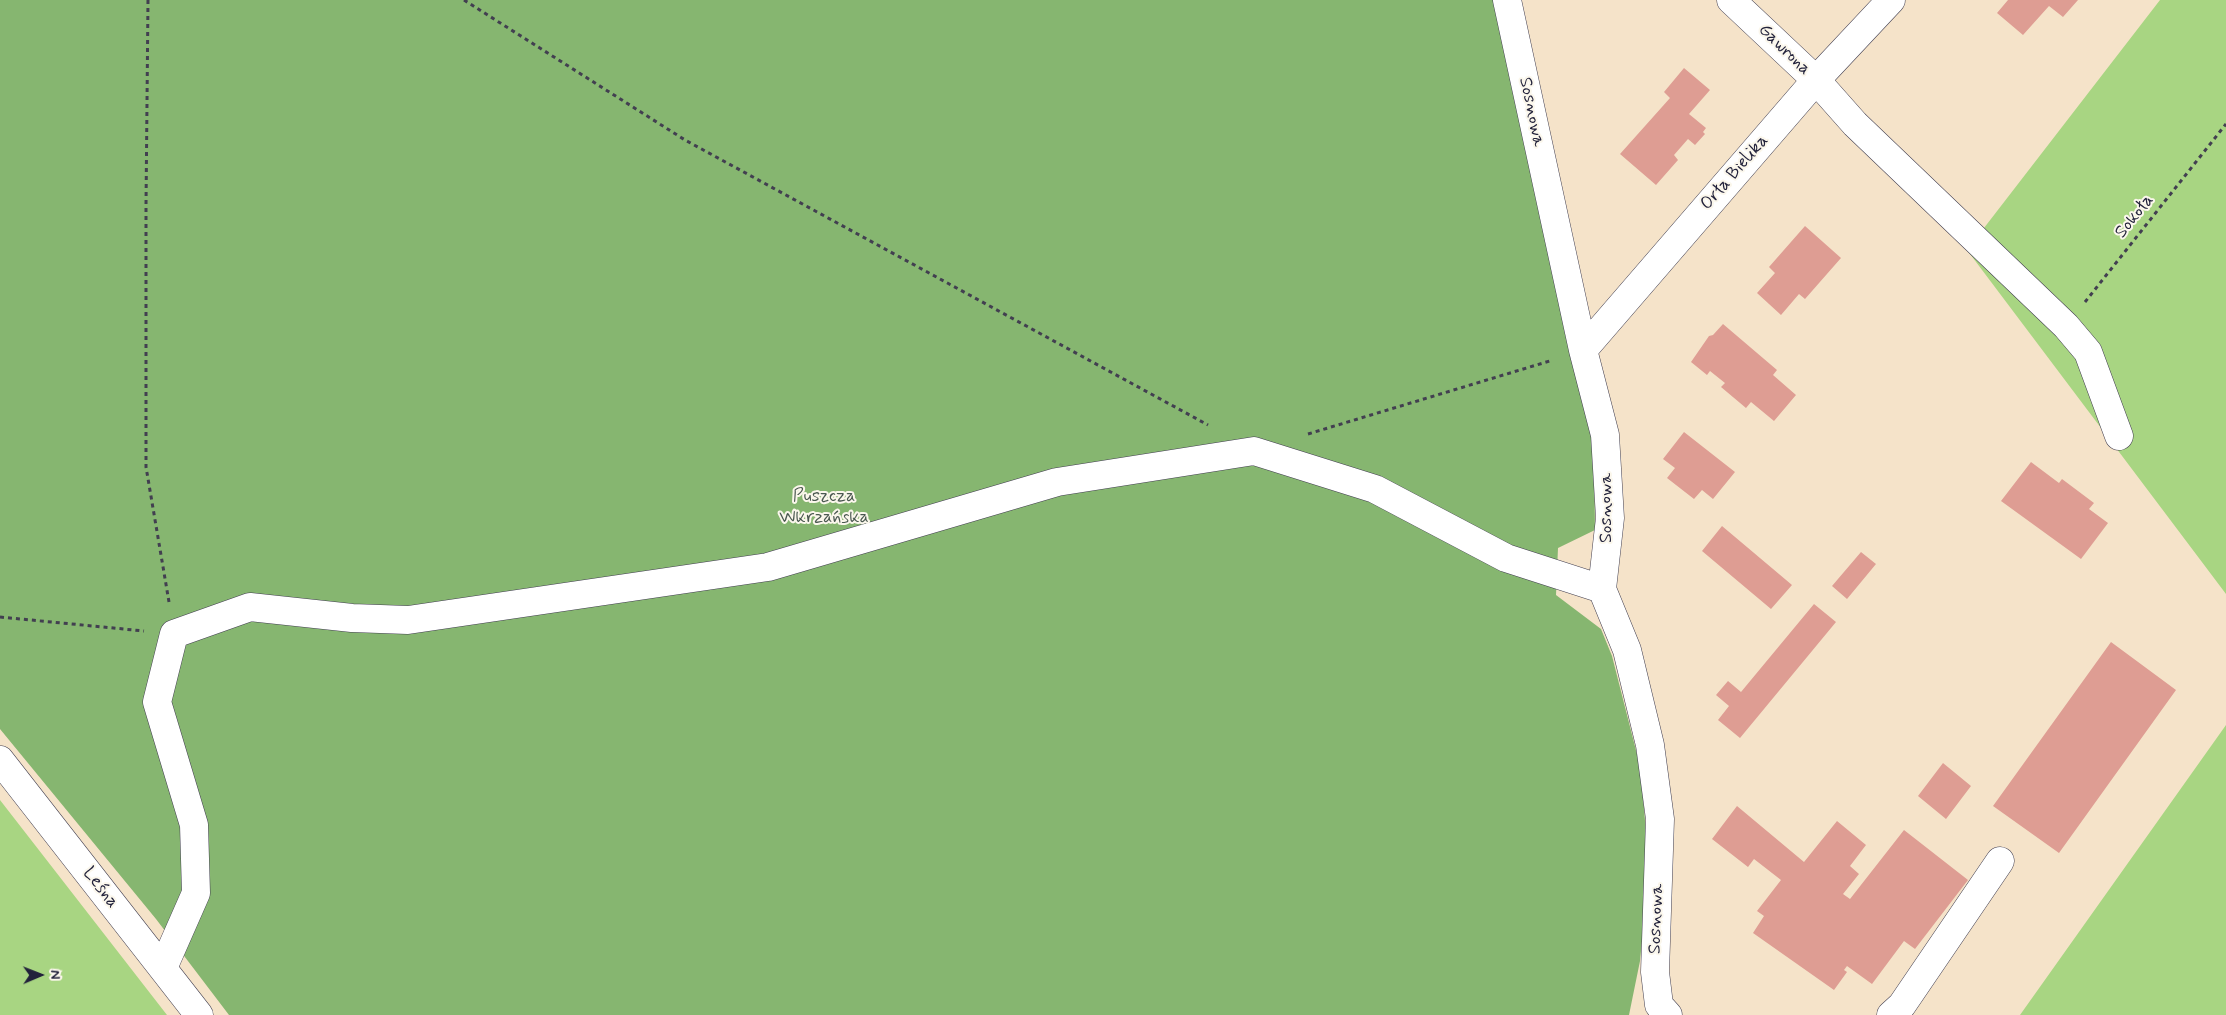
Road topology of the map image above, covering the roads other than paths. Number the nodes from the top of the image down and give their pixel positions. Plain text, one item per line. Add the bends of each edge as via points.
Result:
1 (1507, 0) edge
2 (1731, 0) edge
3 (1892, 0) edge
4 (1816, 80) junction
5 (1583, 350) junction
6 (2119, 436) dead end
7 (1602, 589) junction
8 (0, 760) edge
9 (2000, 861) dead end
10 (163, 968) junction
11 (199, 1015) edge
12 (1668, 1015) edge
13 (1891, 1015) edge

1 - 5 street, Sosnowa
2 - 4 street, Gawrona
3 - 4 street, Orła Bielika
4 - 5 street, Orła Bielika
4 - 6 street, Gawrona via 1855,124 2066,326 2088,352
5 - 7 street, Sosnowa via 1605,435 1610,518
7 - 10 street via 1506,558 1375,489 1254,451 1057,482 768,568 408,620 352,618 250,607 174,634 158,702 194,825 196,893
7 - 12 street, Sosnowa via 1627,650 1650,745 1660,819 1655,972 1660,1005
8 - 10 street, Leśna
9 - 13 street via 1902,1005
10 - 11 street, Leśna

